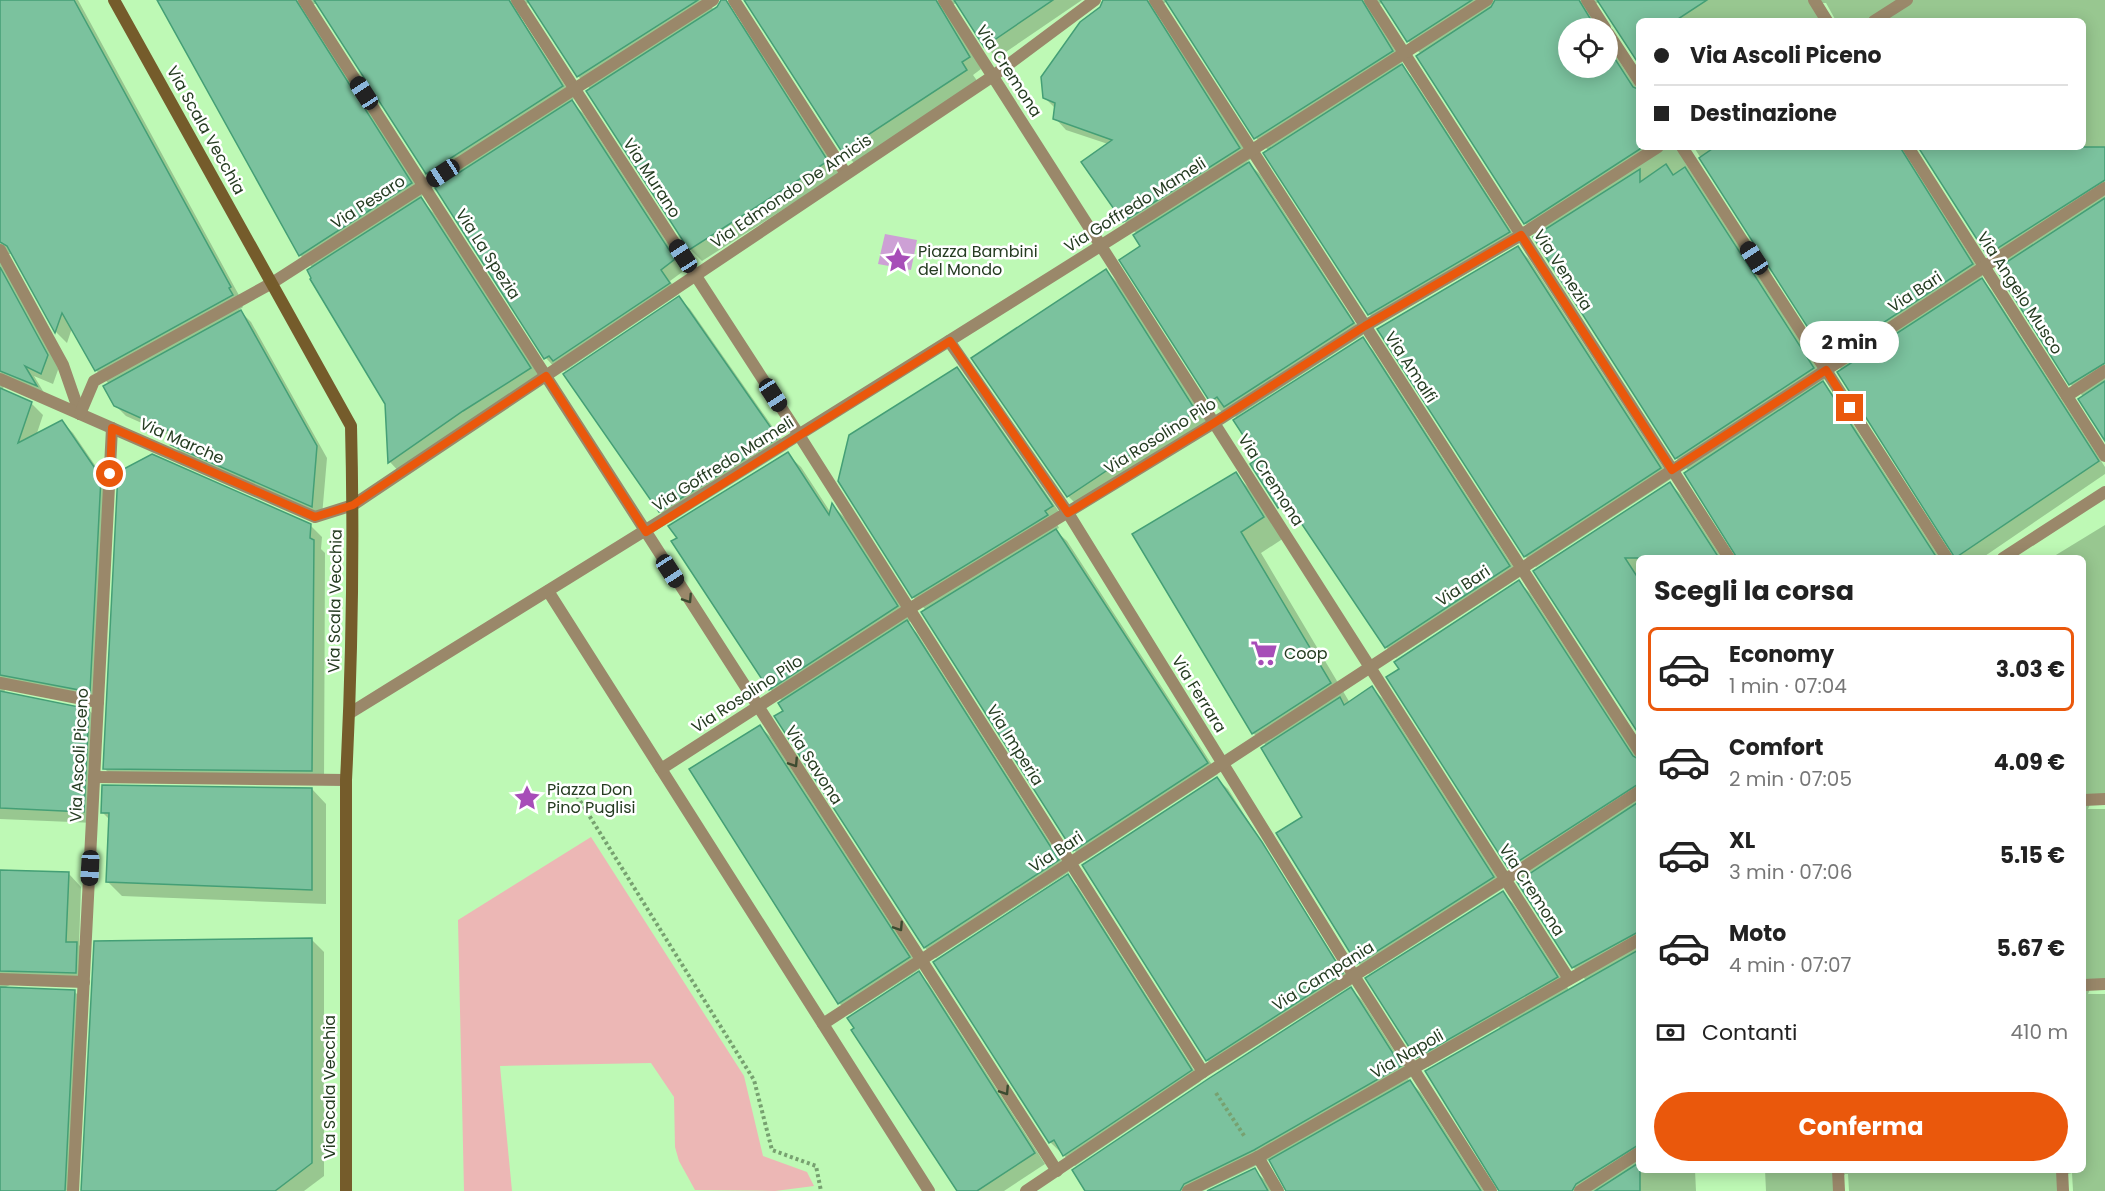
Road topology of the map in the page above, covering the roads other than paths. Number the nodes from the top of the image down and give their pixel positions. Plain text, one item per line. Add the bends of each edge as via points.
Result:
1 (114, 0) edge
2 (304, 0) edge
3 (517, 0) edge
4 (713, 0) edge
5 (734, 0) edge
6 (944, 0) edge
7 (1095, 0) edge
8 (1155, 0) edge
9 (1370, 0) edge
10 (1487, 0) edge
11 (1587, 0) edge
12 (1814, 0) edge
13 (1907, 0) edge
14 (1599, 18) edge
15 (1825, 18) edge
16 (1879, 18) edge
17 (1618, 48) edge
18 (1405, 53) junction
19 (993, 76) junction
20 (1636, 76) edge
21 (574, 89) junction
22 (1653, 150) edge
23 (1684, 150) edge
24 (1910, 150) edge
25 (1252, 151) junction
26 (846, 174) junction
27 (424, 185) junction
28 (2105, 188) edge
29 (1521, 235) junction
30 (1102, 246) junction
31 (0, 250) edge
32 (1984, 267) junction
33 (695, 275) junction
34 (272, 283) junction
35 (1365, 326) junction
36 (950, 341) junction
37 (1826, 370) junction
38 (2105, 371) edge
39 (546, 376) junction
40 (0, 379) edge
41 (2067, 396) junction
42 (80, 414) junction
43 (1214, 423) junction
44 (112, 428) junction
45 (799, 435) junction
46 (2105, 456) edge
47 (1672, 470) junction
48 (2105, 492) edge
49 (353, 505) junction
50 (1068, 513) junction
51 (646, 532) junction
52 (1727, 555) edge
53 (1945, 555) edge
54 (2008, 555) edge
55 (1521, 568) junction
56 (548, 591) junction
57 (909, 609) junction
58 (1370, 666) junction
59 (0, 683) edge
60 (98, 702) junction
61 (758, 707) junction
62 (350, 714) junction
63 (1636, 746) edge
64 (1223, 762) junction
65 (661, 769) junction
66 (94, 777) junction
67 (346, 780) junction
68 (1636, 794) edge
69 (2105, 799) edge
70 (2086, 800) edge
71 (1070, 862) junction
72 (1506, 879) junction
73 (1636, 941) edge
74 (921, 960) junction
75 (1354, 976) junction
76 (0, 979) edge
77 (1569, 979) junction
78 (84, 982) junction
79 (2105, 984) edge
80 (2086, 985) edge
81 (823, 1024) junction
82 (1413, 1070) junction
83 (1203, 1072) junction
84 (1636, 1155) edge
85 (1258, 1157) junction
86 (1057, 1171) junction
87 (1838, 1173) edge
88 (2062, 1173) edge
89 (73, 1191) edge
90 (346, 1191) edge
91 (929, 1191) edge
92 (1026, 1191) edge
93 (1188, 1191) edge
94 (1278, 1191) edge
95 (1491, 1191) edge
96 (1580, 1191) edge
97 (1839, 1191) edge
98 (2063, 1191) edge

1 - 34 street, Via Scala Vecchia
2 - 27 street, Via La Spezia
3 - 21 street, Via Murano
4 - 21 street, Via Pesaro
5 - 26 street
6 - 19 street, Via Cremona
7 - 19 street, Via Edmondo De Amicis
8 - 25 street, Via Amalfi
9 - 18 street, Via Venezia
10 - 18 street, Via Goffredo Mameli
11 - 14 street
12 - 15 street
13 - 16 street
17 - 20 street
18 - 25 street, Via Goffredo Mameli
18 - 29 street, Via Venezia
19 - 26 street, Via Edmondo De Amicis
19 - 30 street, Via Cremona
21 - 27 street, Via Pesaro
21 - 33 street, Via Murano
22 - 29 street, Via Rosolino Pilo
23 - 37 street
24 - 32 street, Via Angelo Musco
25 - 30 street, Via Goffredo Mameli
25 - 35 street, Via Amalfi
26 - 33 street, Via Edmondo De Amicis
27 - 34 street, Via Pesaro
27 - 39 street, Via La Spezia
28 - 32 street, Via Bari
29 - 35 street, Via Rosolino Pilo
29 - 47 street, Via Venezia
30 - 36 street, Via Goffredo Mameli
30 - 43 street, Via Cremona
31 - 42 street via 63,365
32 - 37 street, Via Bari
32 - 41 street, Via Angelo Musco
33 - 39 street, Via Edmondo De Amicis
33 - 45 street, Via Murano
34 - 42 street, Via Pesaro via 94,381
34 - 49 street, Via Scala Vecchia via 351,426
35 - 43 street, Via Rosolino Pilo
35 - 55 street, Via Amalfi
36 - 45 street, Via Goffredo Mameli
36 - 50 street, Via Ferrara
37 - 47 street, Via Bari
37 - 53 street
38 - 41 street
39 - 49 street, Via Edmondo De Amicis
39 - 51 street, Via Savona
40 - 42 street, Via Marche
41 - 46 street, Via Angelo Musco
42 - 44 street, Via Marche
43 - 50 street, Via Rosolino Pilo
43 - 58 street, Via Cremona
44 - 49 street, Via Marche via 315,517
44 - 60 street, Via Ascoli Piceno
45 - 51 street, Via Goffredo Mameli
45 - 57 street, Via Imperia
47 - 52 street, Via Venezia
47 - 55 street, Via Bari
48 - 54 street
49 - 62 street, Via Scala Vecchia
50 - 57 street, Via Rosolino Pilo
50 - 64 street, Via Ferrara
51 - 56 street, Via Goffredo Mameli
51 -> 61 street, Via Savona
55 - 58 street, Via Bari
55 - 63 street, Via Amalfi
56 - 62 street, Via Goffredo Mameli
56 - 65 street
57 - 61 street, Via Rosolino Pilo
57 - 71 street, Via Imperia
58 - 64 street, Via Bari
58 - 72 street, Via Cremona
59 - 60 street
60 - 66 street, Via Ascoli Piceno
61 - 65 street, Via Rosolino Pilo
61 -> 74 street, Via Savona
62 - 67 street, Via Scala Vecchia
64 - 71 street, Via Bari
64 - 75 street, Via Ferrara
65 - 81 street
66 - 67 street
66 - 78 street, Via Ascoli Piceno
67 - 90 street, Via Scala Vecchia
68 - 72 street, Via Campania
69 - 70 street
71 - 74 street, Via Bari
71 - 83 street, Via Imperia
72 - 75 street, Via Campania
72 - 77 street, Via Cremona
73 - 77 street, Via Napoli
74 - 81 street, Via Bari
74 -> 86 street, Via Savona
75 - 82 street, Via Ferrara
75 - 83 street, Via Campania
76 - 78 street
77 - 82 street, Via Napoli
78 - 89 street, Via Ascoli Piceno
79 - 80 street
81 - 91 street
82 - 85 street, Via Napoli
82 - 95 street, Via Ferrara
83 - 86 street, Via Campania
84 - 96 street
85 - 93 street, Via Napoli
85 - 94 street
86 - 92 street, Via Campania
87 - 97 street
88 - 98 street

